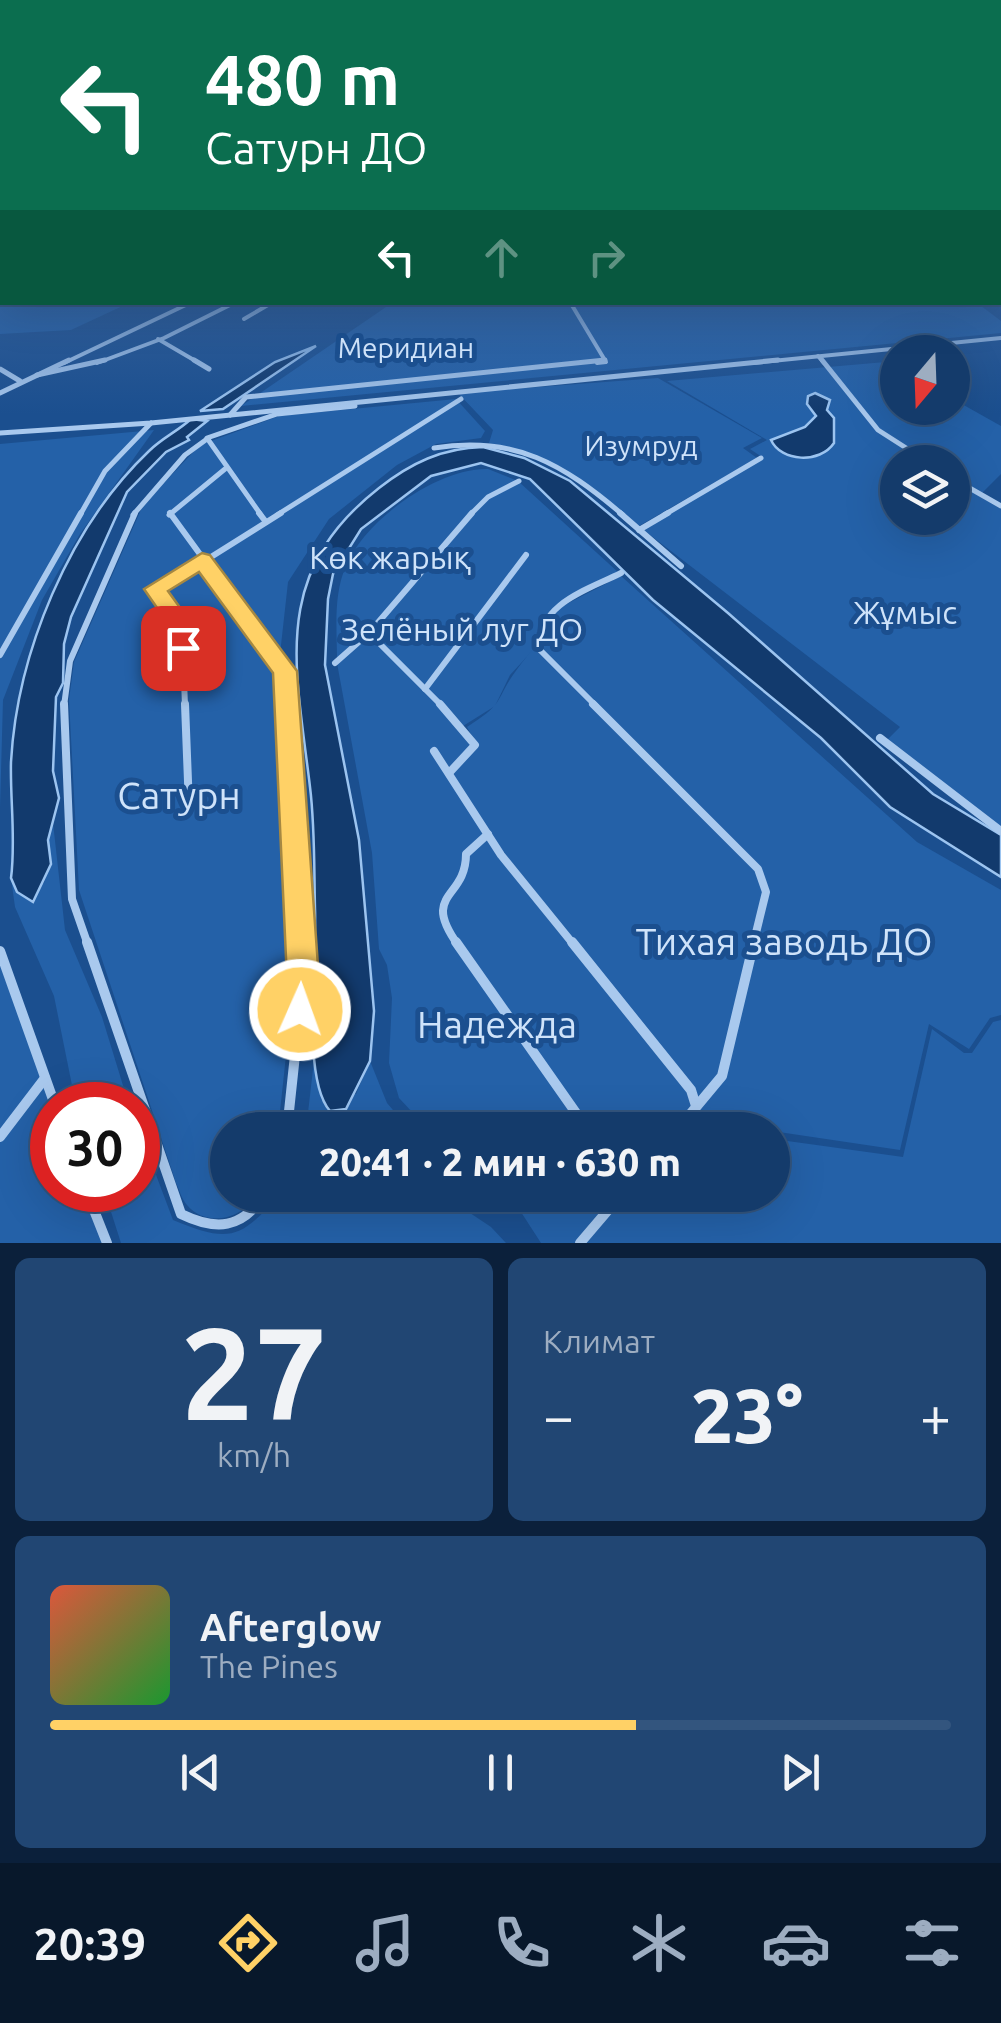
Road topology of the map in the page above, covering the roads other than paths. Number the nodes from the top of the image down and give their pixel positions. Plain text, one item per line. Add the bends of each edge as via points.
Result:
1 (186, 305) edge
2 (230, 305) edge
3 (268, 305) edge
4 (572, 305) edge
5 (244, 319) dead end
6 (122, 335) junction
7 (1001, 338) edge
8 (158, 339) junction
9 (142, 345) junction
10 (817, 356) junction
11 (0, 369) edge
12 (209, 369) dead end
13 (37, 375) junction
14 (22, 382) junction
15 (0, 393) edge
16 (461, 399) dead end
17 (356, 406) dead end
18 (230, 414) junction
19 (151, 423) junction
20 (0, 433) edge
21 (207, 439) junction
22 (901, 445) edge
23 (434, 448) dead end
24 (761, 458) dead end
25 (225, 469) junction
26 (519, 481) dead end
27 (970, 488) edge
28 (1001, 506) edge
29 (266, 522) junction
30 (639, 530) junction
31 (526, 555) dead end
32 (203, 561) junction
33 (681, 566) dead end
34 (621, 573) dead end
35 (370, 633) junction
36 (0, 655) edge
37 (335, 663) dead end
38 (425, 689) junction
39 (880, 738) dead end
40 (434, 751) dead end
41 (449, 774) junction
42 (190, 807) dead end
43 (1001, 831) edge
44 (488, 834) junction
45 (0, 951) edge
46 (46, 1078) junction
47 (47, 1082) edge
48 (697, 1108) junction
49 (288, 1112) edge
50 (575, 1112) edge
51 (693, 1112) edge
52 (0, 1137) edge
53 (95, 1212) edge
54 (255, 1212) edge
55 (606, 1212) edge
56 (107, 1243) edge
57 (580, 1243) edge

1 - 6 street
2 - 8 street
3 - 5 street
4 - 18 street via 606,362 246,398
6 - 9 street
6 - 13 street
7 - 10 street
8 - 9 street
8 - 12 street
9 - 13 street via 72,372
10 - 18 street
10 - 22 street via 878,430
11 - 14 street
13 - 14 street
14 - 15 street
16 - 29 street
17 - 21 street via 276,414
18 - 19 street
19 - 20 street
19 - 36 street via 104,472
21 - 25 street
21 - 54 street via 137,506 70,661 64,701 72,900 181,1214 205,1226 232,1228
23 - 30 street via 482,442 527,452
24 - 30 street
25 - 29 street
25 - 32 street via 168,514
26 - 35 street via 474,510
27 - 28 street
29 - 32 street
30 - 33 street
31 - 38 street
32 - 42 street via 154,589 182,627
32 - 49 street via 285,671 303,980
34 - 48 street via 547,612 537,647 765,881 740,1016 722,1076
35 - 37 street
35 - 38 street
38 - 41 street via 475,745
39 - 43 street
40 - 41 street
41 - 44 street
44 - 48 street via 691,1090
44 - 50 street via 466,854 466,872 442,902 441,921
45 - 46 street
46 - 47 street
46 - 52 street
48 - 51 street
53 - 56 street
55 - 57 street

